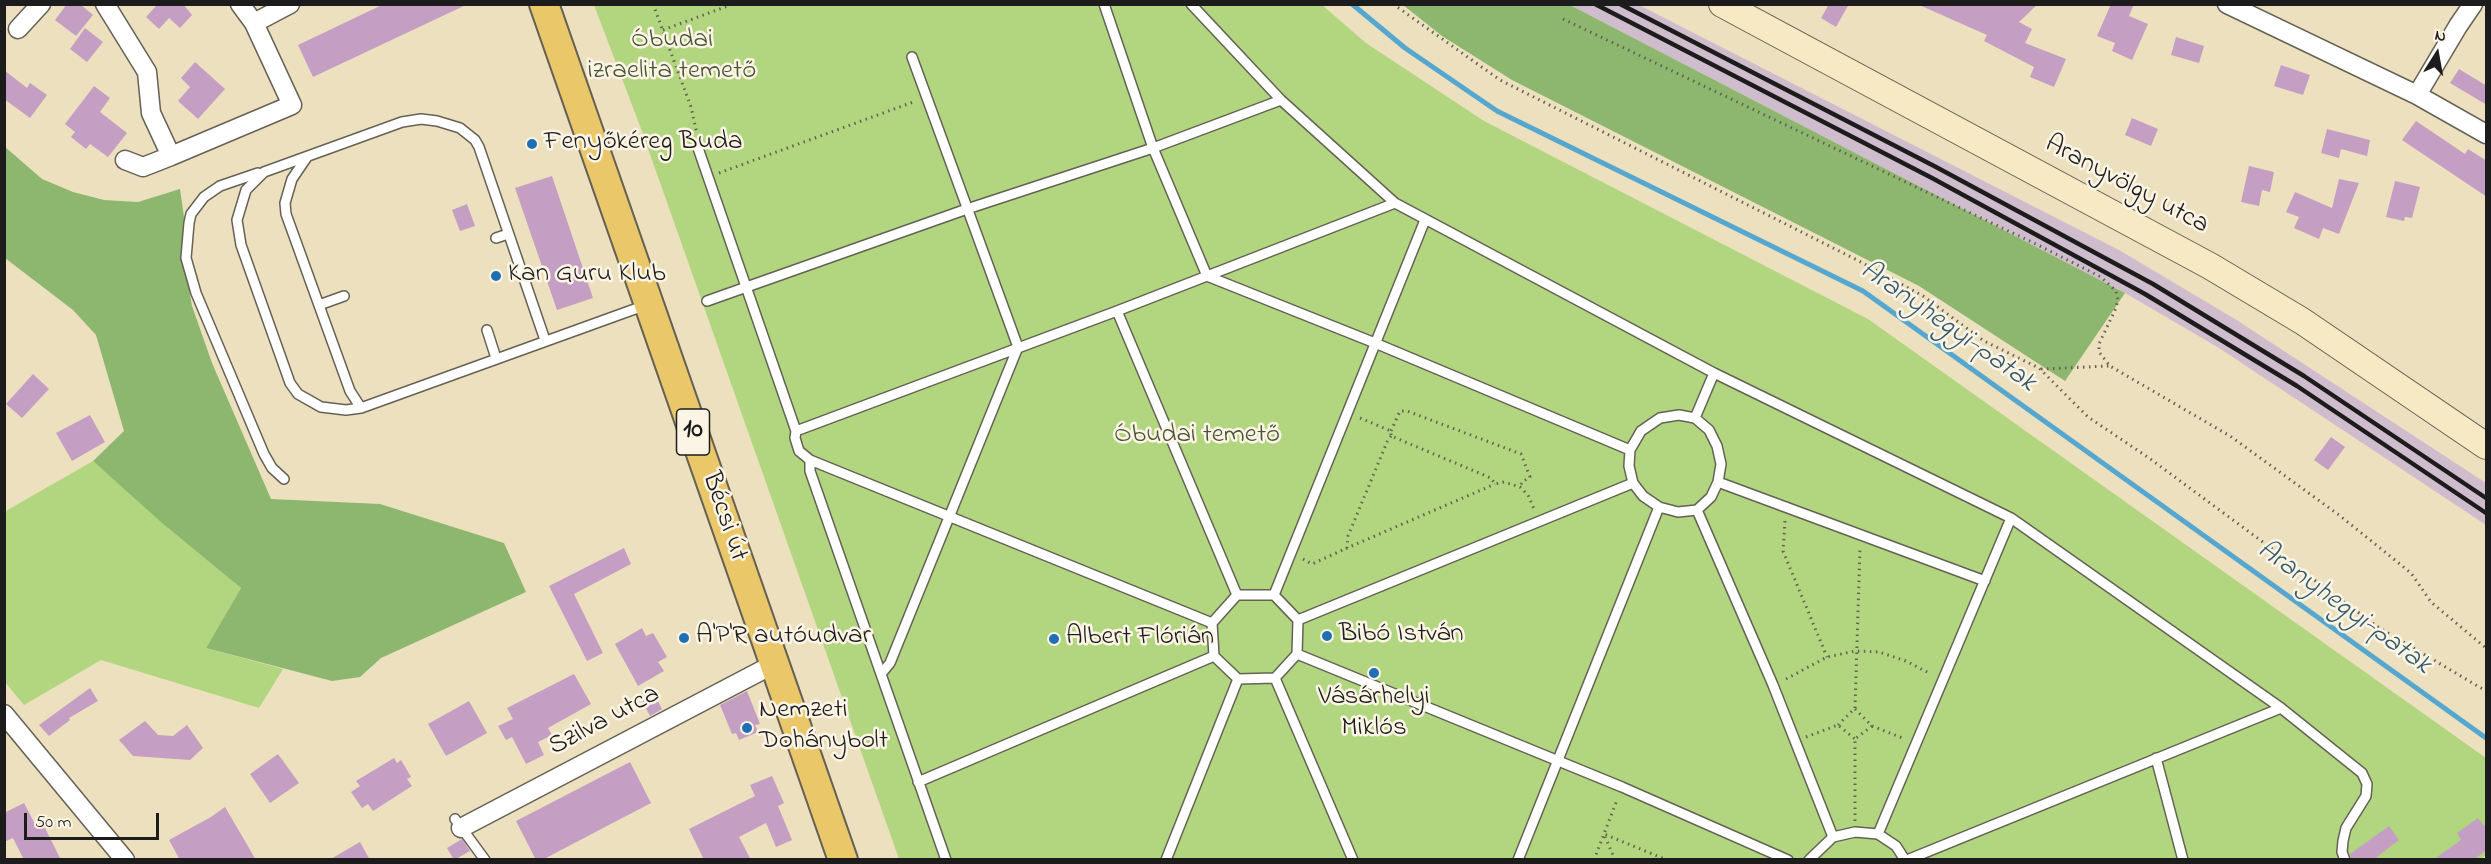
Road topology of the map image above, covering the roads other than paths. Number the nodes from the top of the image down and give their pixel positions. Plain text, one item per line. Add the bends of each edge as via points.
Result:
1 (41, 4) edge
2 (105, 4) edge
3 (240, 4) edge
4 (290, 4) edge
5 (544, 4) edge
6 (1104, 4) edge
7 (1191, 4) edge
8 (2227, 4) edge
9 (2473, 4) edge
10 (1735, 8) edge
11 (254, 23) junction
12 (18, 29) dead end
13 (912, 57) dead end
14 (2417, 95) junction
15 (1281, 100) junction
16 (2487, 134) edge
17 (698, 148) road end
18 (1153, 148) junction
19 (171, 156) junction
20 (307, 157) junction
21 (125, 160) dead end
22 (264, 172) junction
23 (1395, 202) junction
24 (967, 210) junction
25 (1425, 220) junction
26 (508, 234) junction
27 (496, 238) dead end
28 (1207, 276) junction
29 (746, 289) junction
30 (344, 296) dead end
31 (707, 301) dead end
32 (649, 304) junction
33 (319, 305) junction
34 (1117, 311) junction
35 (488, 330) dead end
36 (544, 340) junction
37 (1375, 343) junction
38 (1018, 347) junction
39 (496, 358) junction
40 (1714, 373) junction
41 (361, 408) junction
42 (1695, 418) junction
43 (796, 431) junction
44 (2487, 446) edge
45 (1630, 450) junction
46 (810, 460) junction
47 (284, 479) dead end
48 (1718, 482) junction
49 (1633, 483) junction
50 (1659, 507) junction
51 (1697, 510) junction
52 (949, 517) junction
53 (2011, 518) junction
54 (1985, 581) junction
55 (1237, 595) junction
56 (1274, 595) junction
57 (1298, 620) junction
58 (1212, 623) junction
59 (1297, 654) junction
60 (1214, 656) junction
61 (774, 664) junction
62 (881, 674) junction
63 (1275, 678) junction
64 (1238, 679) junction
65 (2281, 708) junction
66 (4, 714) edge
67 (2156, 758) junction
68 (1558, 760) junction
69 (918, 782) junction
70 (458, 824) joint
71 (1878, 834) junction
72 (1833, 837) junction
73 (125, 860) edge
74 (485, 860) edge
75 (843, 860) edge
76 (946, 860) edge
77 (1166, 860) edge
78 (1353, 860) edge
79 (1518, 860) edge
80 (1788, 860) edge
81 (1809, 860) edge
82 (1906, 860) edge
83 (2183, 860) edge
84 (2345, 860) edge

1 - 12 street
2 - 19 street via 147,72 151,113
3 - 11 street
4 - 11 street
5 - 32 main road, Bécsi út / 10
6 - 18 lane
7 - 15 lane
8 - 14 street
9 - 14 street
10 - 44 street, Aranyvölgy utca via 2210,266 2302,321
11 - 19 street via 292,105
13 - 24 lane
14 - 16 street
15 - 18 lane
15 - 23 lane
17 - 29 lane
18 - 24 lane
18 - 28 lane
19 - 21 street via 142,167
20 - 22 lane
20 - 26 lane via 402,122 421,119 450,124 467,132 479,147
20 - 33 lane via 292,179 285,203
22 - 41 lane via 251,182 242,198 238,231 290,383 298,394 321,407
22 - 47 lane via 220,186 204,196 191,214 186,258 196,293 264,454
23 - 25 lane
23 - 28 lane
24 - 29 lane
24 - 38 lane
25 - 37 lane
25 - 40 lane
26 - 27 lane
26 - 36 lane
28 - 34 lane
28 - 37 lane
29 - 31 lane
29 - 43 lane
30 - 33 lane
32 - 36 lane
32 - 61 main road, Bécsi út / 10
33 - 41 lane via 350,391
34 - 38 lane
34 - 55 lane
35 - 39 lane
36 - 39 lane
37 - 45 lane
37 - 56 lane
38 - 43 lane
38 - 52 lane
39 - 41 lane
40 - 42 lane
40 - 53 lane
42 - 45 lane via 1660,418 1641,431
42 - 48 lane via 1709,430 1717,446
43 - 46 lane via 799,451
45 - 49 lane
46 - 52 lane
46 - 62 lane via 810,471
48 - 51 lane via 1711,497
48 - 54 lane
49 - 50 lane
49 - 57 lane
50 - 51 lane via 1678,512
50 - 68 lane
51 - 72 lane
52 - 58 lane
52 - 62 lane via 890,663
53 - 54 lane
53 - 65 lane
54 - 71 lane
55 - 56 lane
55 - 58 lane
56 - 57 lane
57 - 59 lane
58 - 60 lane
59 - 63 lane
59 - 68 lane
60 - 64 lane
60 - 69 lane
61 - 70 street, Szilva utca
61 - 75 main road, Bécsi út / 10
62 - 69 lane
63 - 64 lane
63 - 78 lane
64 - 77 lane
65 - 67 lane
65 - 84 lane via 2362,773 2367,784 2366,796 2346,828 2342,852
66 - 73 street
67 - 82 lane
67 - 83 lane
68 - 79 lane
68 - 80 lane
69 - 76 lane
70 - 74 lane
71 - 72 lane via 1855,832
71 - 82 lane via 1896,846
72 - 81 lane

